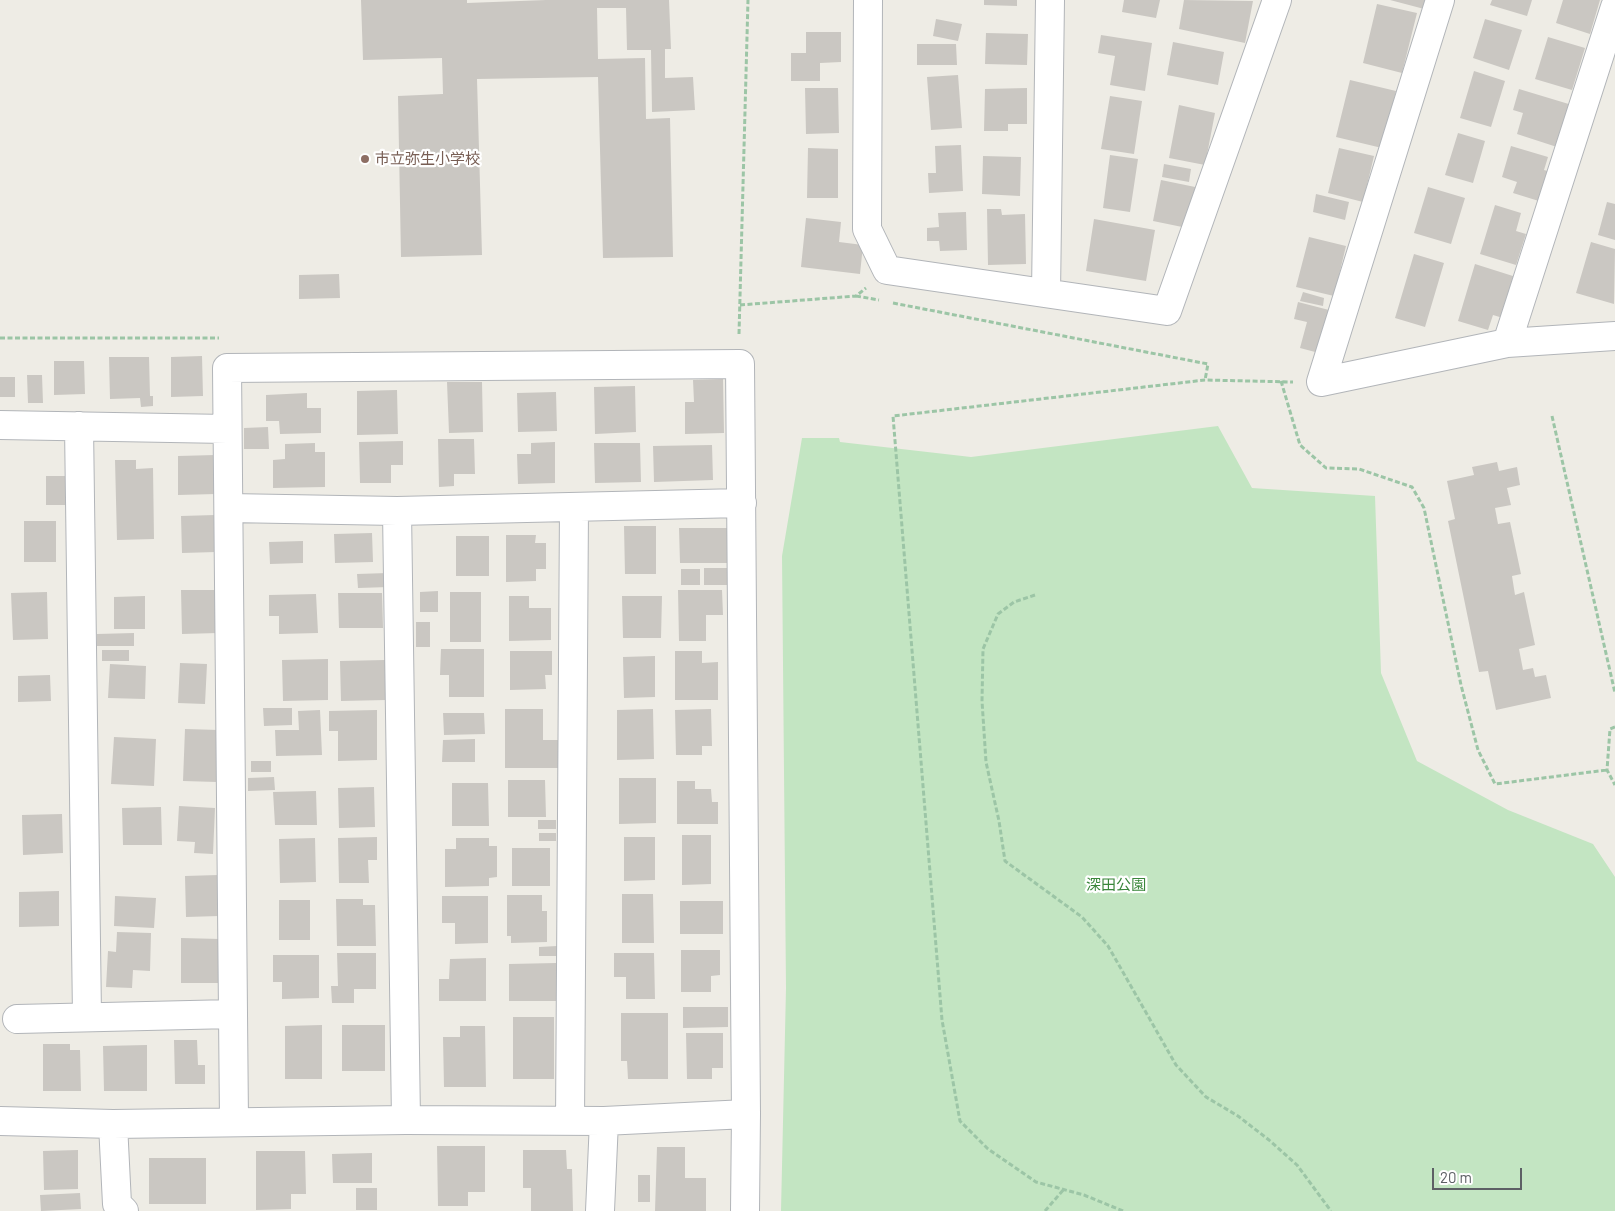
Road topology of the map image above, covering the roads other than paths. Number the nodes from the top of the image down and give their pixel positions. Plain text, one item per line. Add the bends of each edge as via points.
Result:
1 (868, 0) edge
2 (1050, 0) edge
3 (1277, 0) edge
4 (1440, 0) edge
5 (1615, 7) edge
6 (1046, 293) junction
7 (1615, 336) edge
8 (1507, 343) junction
9 (0, 425) edge
10 (79, 426) junction
11 (227, 429) junction
12 (742, 503) junction
13 (574, 507) junction
14 (229, 508) junction
15 (397, 511) junction
16 (233, 1014) junction
17 (87, 1016) junction
18 (17, 1019) dead end
19 (746, 1114) junction
20 (406, 1120) junction
21 (0, 1121) edge
22 (234, 1121) junction
23 (570, 1121) junction
24 (604, 1121) junction
25 (113, 1124) junction
26 (124, 1211) edge
27 (600, 1211) edge
28 (745, 1211) edge

1 - 6 street via 867,229 888,270
2 - 6 street
3 - 6 street via 1167,311
4 - 8 street via 1322,382
5 - 8 street
7 - 8 street
9 - 10 street
10 - 11 street
10 - 17 street
11 - 12 street via 227,368 740,364
11 - 14 street
12 - 13 street
12 - 19 street
13 - 15 street
13 - 23 street
14 - 15 street
14 - 16 street
15 - 20 street
16 - 17 street
16 - 22 street
17 - 18 street
19 - 24 street
19 - 28 street
20 - 22 street
20 - 23 street
21 - 25 street
22 - 25 street
23 - 24 street
24 - 27 street
25 - 26 street via 117,1204

